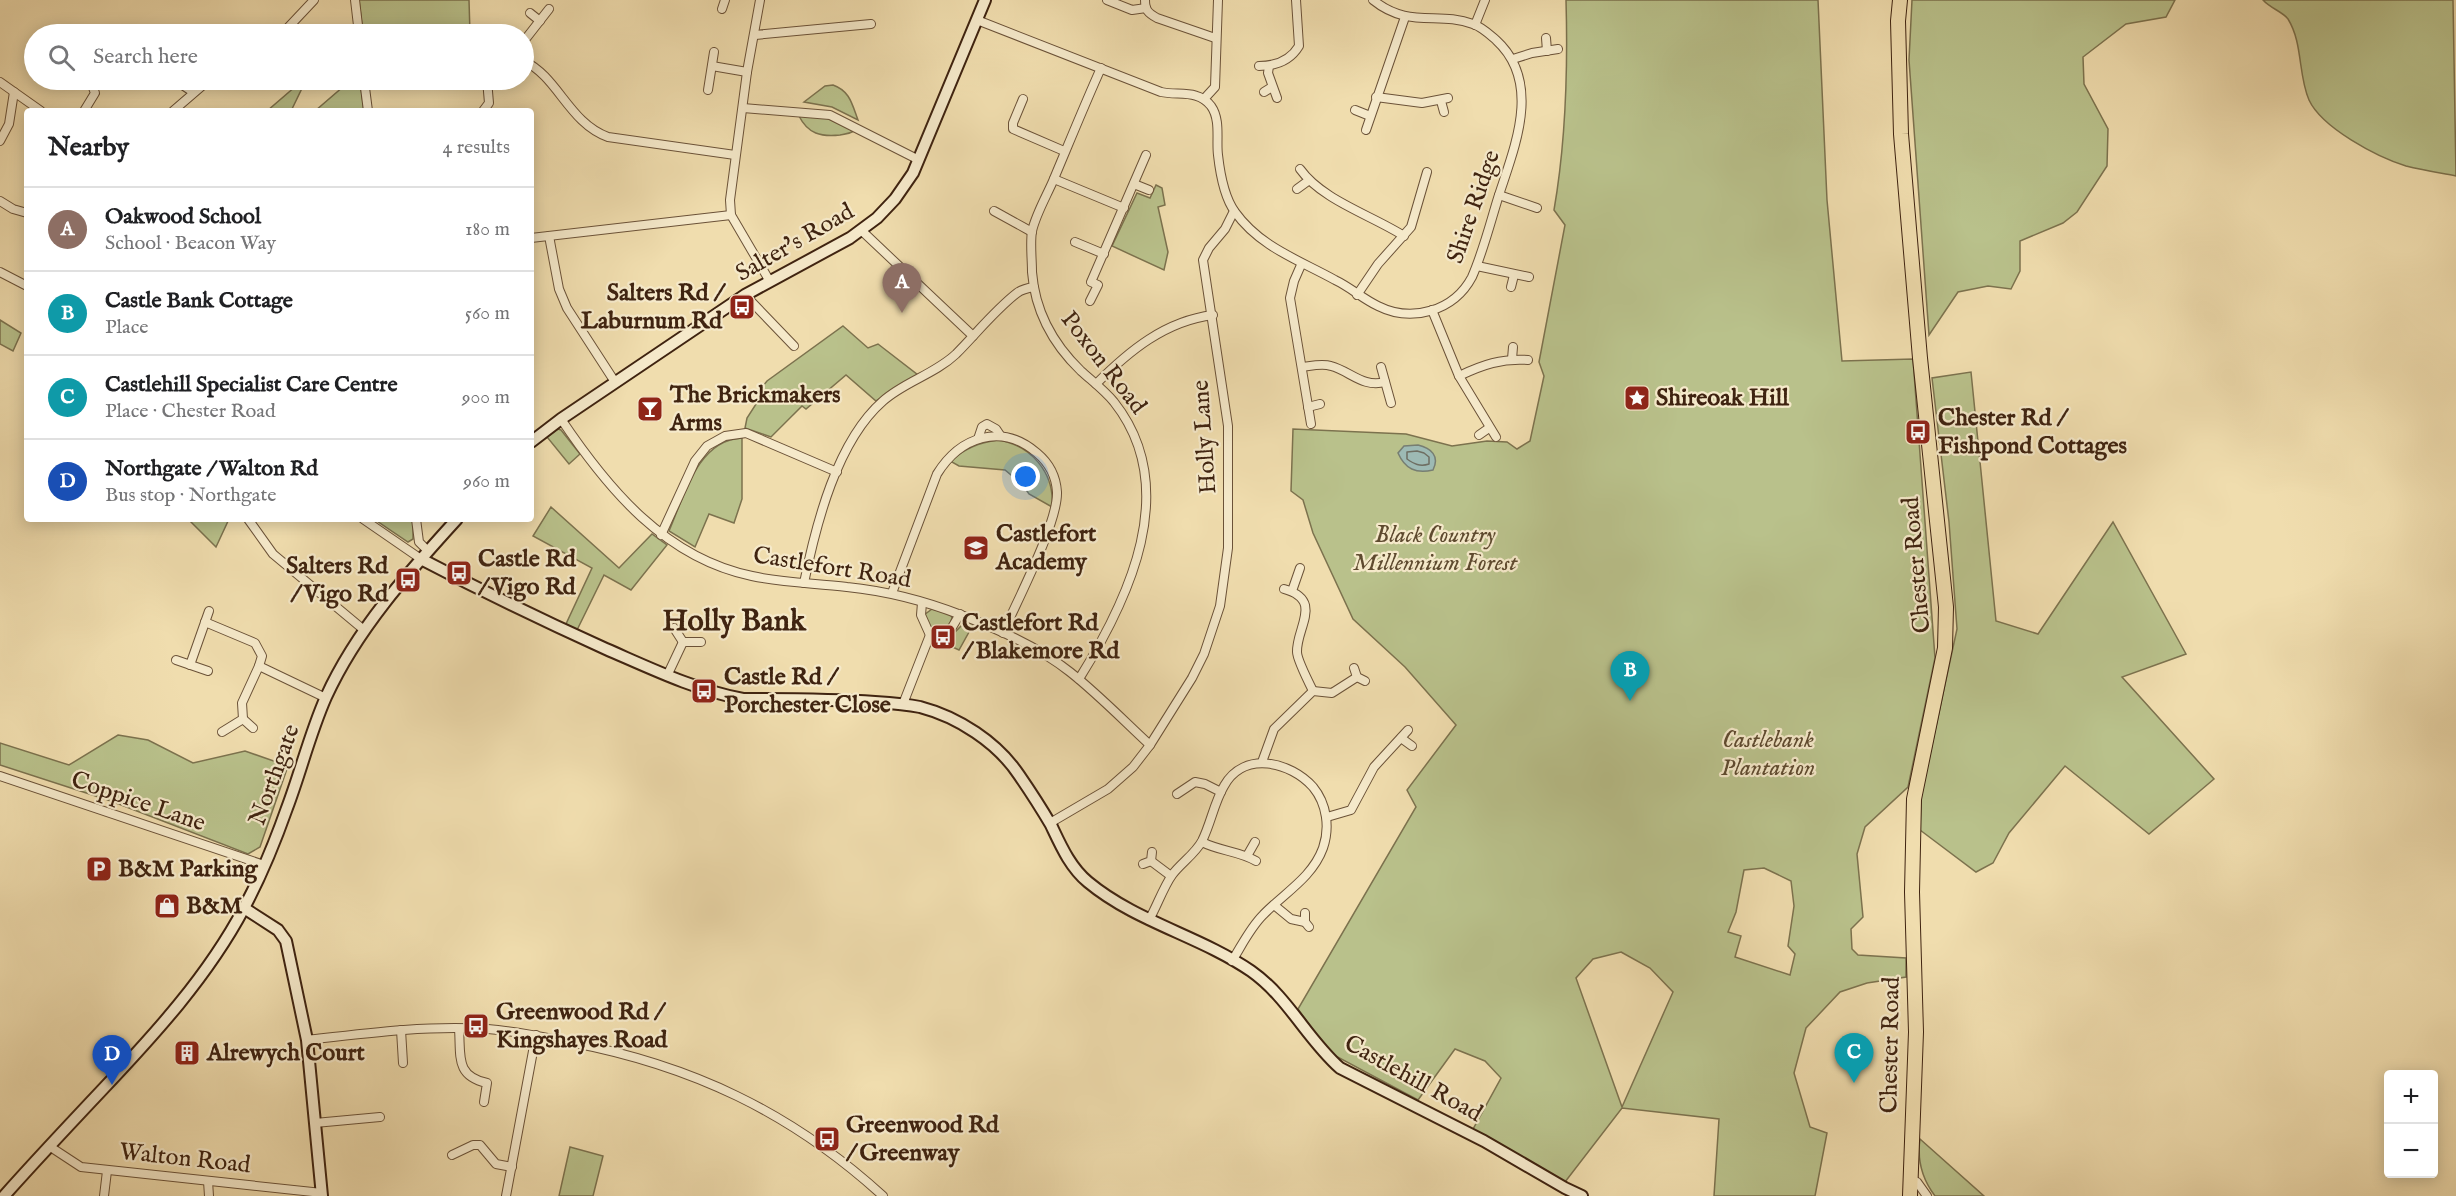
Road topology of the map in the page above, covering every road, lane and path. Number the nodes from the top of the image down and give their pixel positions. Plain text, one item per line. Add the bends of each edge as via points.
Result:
1 (314, 0) edge
2 (354, 0) edge
3 (760, 0) edge
4 (985, 0) edge
5 (1107, 0) edge
6 (1218, 0) edge
7 (1296, 0) edge
8 (1485, 0) edge
9 (1900, 0) edge
10 (1375, 1) edge
11 (1145, 4) edge
12 (549, 9) dead end
13 (530, 13) dead end
14 (1405, 17) junction
15 (977, 20) junction
16 (540, 21) junction
17 (291, 24) edge
18 (357, 24) edge
19 (871, 24) dead end
20 (1475, 25) junction
21 (534, 28) edge
22 (755, 35) junction
23 (1215, 38) junction
24 (1546, 38) dead end
25 (1558, 49) dead end
26 (1547, 51) junction
27 (714, 52) dead end
28 (1513, 59) junction
29 (712, 66) junction
30 (1259, 66) dead end
31 (1269, 66) junction
32 (534, 67) edge
33 (1101, 68) junction
34 (747, 72) junction
35 (0, 82) edge
36 (709, 86) dead end
37 (1272, 87) junction
38 (93, 90) edge
39 (190, 90) edge
40 (196, 90) edge
41 (365, 90) edge
42 (488, 90) edge
43 (14, 92) junction
44 (193, 92) junction
45 (1264, 92) dead end
46 (1376, 97) junction
47 (1023, 99) dead end
48 (1204, 99) junction
49 (1277, 99) dead end
50 (37, 108) edge
51 (86, 108) edge
52 (176, 108) edge
53 (368, 108) edge
54 (485, 108) edge
55 (743, 108) junction
56 (1355, 110) dead end
57 (1444, 111) dead end
58 (1370, 116) junction
59 (1366, 130) dead end
60 (0, 141) edge
61 (1064, 151) junction
62 (735, 155) junction
63 (1146, 155) dead end
64 (919, 160) junction
65 (1300, 169) dead end
66 (1427, 172) dead end
67 (1054, 179) junction
68 (1308, 181) junction
69 (1414, 183) dead end
70 (1134, 184) junction
71 (1423, 186) junction
72 (1297, 189) dead end
73 (1149, 190) dead end
74 (1499, 195) junction
75 (0, 201) edge
76 (1124, 208) junction
77 (1537, 208) dead end
78 (994, 211) dead end
79 (1234, 211) junction
80 (24, 212) edge
81 (731, 215) junction
82 (1007, 218) junction
83 (1003, 228) dead end
84 (862, 231) junction
85 (1032, 232) junction
86 (549, 236) junction
87 (1404, 237) junction
88 (534, 238) edge
89 (1075, 242) dead end
90 (1104, 254) junction
91 (1301, 264) junction
92 (1477, 266) junction
93 (0, 272) edge
94 (1514, 275) junction
95 (1529, 277) dead end
96 (769, 280) junction
97 (24, 284) edge
98 (1034, 287) junction
99 (1511, 287) dead end
100 (745, 295) junction
101 (1357, 295) junction
102 (1090, 301) dead end
103 (1432, 310) junction
104 (1213, 315) junction
105 (793, 327) dead end
106 (784, 334) junction
107 (973, 336) junction
108 (795, 346) dead end
109 (1513, 346) dead end
110 (1512, 359) junction
111 (1528, 360) dead end
112 (1302, 367) junction
113 (1382, 367) dead end
114 (1459, 376) junction
115 (615, 382) junction
116 (1385, 382) junction
117 (1096, 384) junction
118 (1391, 403) dead end
119 (1320, 404) dead end
120 (1308, 407) junction
121 (561, 419) junction
122 (1311, 424) dead end
123 (1489, 428) junction
124 (1000, 435) junction
125 (1479, 435) dead end
126 (1496, 437) dead end
127 (978, 439) junction
128 (534, 440) edge
129 (837, 472) junction
130 (253, 522) edge
131 (368, 522) edge
132 (416, 522) edge
133 (454, 522) edge
134 (661, 535) junction
135 (424, 555) junction
136 (1300, 568) dead end
137 (804, 583) junction
138 (892, 594) junction
139 (922, 603) junction
140 (209, 611) dead end
141 (960, 614) junction
142 (205, 622) junction
143 (674, 628) dead end
144 (364, 630) junction
145 (1003, 633) junction
146 (930, 635) junction
147 (682, 642) junction
148 (701, 642) dead end
149 (176, 660) dead end
150 (190, 665) junction
151 (259, 666) junction
152 (1354, 668) dead end
153 (208, 671) dead end
154 (667, 676) junction
155 (1079, 679) junction
156 (1313, 691) junction
157 (326, 698) junction
158 (903, 704) junction
159 (243, 719) junction
160 (253, 728) dead end
161 (1408, 730) dead end
162 (222, 732) dead end
163 (1401, 738) junction
164 (1150, 746) junction
165 (1412, 746) dead end
166 (1262, 762) junction
167 (0, 776) edge
168 (1221, 792) junction
169 (1191, 797) dead end
170 (1326, 817) junction
171 (1050, 823) junction
172 (1202, 842) junction
173 (1255, 842) dead end
174 (1247, 856) junction
175 (1149, 859) dead end
176 (1256, 861) dead end
177 (264, 865) junction
178 (1171, 876) junction
179 (1274, 905) junction
180 (244, 908) junction
181 (1149, 920) junction
182 (1307, 921) dead end
183 (1232, 961) junction
184 (459, 1029) junction
185 (401, 1030) junction
186 (536, 1035) junction
187 (307, 1040) junction
188 (404, 1063) dead end
189 (484, 1102) dead end
190 (380, 1117) dead end
191 (315, 1124) junction
192 (49, 1146) junction
193 (452, 1155) dead end
194 (512, 1167) junction
195 (107, 1171) junction
196 (1910, 1179) junction
197 (208, 1181) junction
198 (322, 1194) edge
199 (4, 1196) edge
200 (104, 1196) edge
201 (209, 1196) edge
202 (506, 1196) edge
203 (883, 1196) edge
204 (1582, 1196) edge
205 (1910, 1196) edge
206 (1927, 1196) edge

1 - 17 street
2 - 18 street
3 - 22 street
4 - 15 street, Salter's Road
5 - 11 street via 1132,10
6 - 23 street
7 - 31 street via 1299,46 1286,61
8 - 20 street
9 - 196 highway, Chester Road via 1901,134 1946,607 1945,648 1914,799 1916,1032
10 - 14 street, Shire Ridge
11 - 23 street via 1157,18
12 - 16 street
13 - 16 street
14 - 20 street, Shire Ridge
14 - 46 street
15 - 33 street
15 - 64 street, Salter's Road
16 - 21 street
19 - 22 street via 861,20
20 - 28 street, Shire Ridge
22 - 34 street
23 - 48 street via 1215,87
24 - 26 street
25 - 26 street
26 - 28 street
27 - 29 street
28 - 74 street, Shire Ridge via 1521,87 1520,123
29 - 34 street
29 - 36 street
30 - 31 street
31 - 37 street
32 - 62 street via 594,132
33 - 48 street via 1161,92
33 - 61 street, Poxon Road
34 - 55 street
35 - 43 street
37 - 45 street
37 - 49 street
38 - 51 street
39 - 44 street
40 - 44 street
41 - 53 street
42 - 54 street
43 - 50 street
43 - 60 street via 9,124
44 - 52 street
46 - 57 street via 1422,103 1445,99
46 - 58 street
47 - 61 street via 1013,129
48 - 79 street via 1214,110 1219,164
55 - 62 street
55 - 64 street via 830,115
56 - 58 street
58 - 59 street
61 - 67 street, Poxon Road
62 - 81 street
63 - 70 street
64 - 84 street, Salter's Road via 895,199
65 - 68 street
66 - 71 street
67 - 76 street
67 - 85 street, Poxon Road
68 - 72 street
68 - 87 street
69 - 71 street
70 - 73 street
70 - 76 street
71 - 87 street via 1414,220
74 - 77 street via 1522,207
74 - 92 street, Shire Ridge
75 - 80 street
76 - 90 street
78 - 82 street
79 - 91 street, Shire Ridge via 1270,247
79 - 104 street, Holly Lane via 1203,260
81 - 86 street
81 - 96 street
82 - 83 street
82 - 85 street
84 - 96 street, Salter's Road
84 - 107 street
85 - 98 street, Poxon Road
86 - 88 street
86 - 115 street via 559,289 567,308
87 - 101 street via 1378,264
89 - 90 street
90 - 102 street via 1091,282 1098,285
91 - 101 street, Shire Ridge via 1337,280
91 - 112 street via 1290,298
92 - 94 street
92 - 103 street, Shire Ridge via 1456,297
93 - 97 street
94 - 95 street
94 - 99 street
96 - 100 street, Salter's Road
98 - 107 street via 1018,292
98 - 117 street, Poxon Road via 1040,311 1055,340
100 - 106 street
100 - 115 street, Salter's Road
101 - 103 street, Shire Ridge via 1392,312 1415,314
103 - 114 street
104 - 117 street via 1157,334 1126,354
104 - 164 street, Holly Lane via 1228,426 1225,583 1204,654
105 - 106 street
106 - 108 street
107 - 129 street via 947,362 878,405 857,431
109 - 110 street
110 - 111 street
110 - 114 street
112 - 116 street via 1327,365 1363,382
112 - 120 street
113 - 116 street
114 - 123 street
115 - 121 street, Salter's Road
116 - 118 street
117 - 155 street, Poxon Road via 1114,402 1132,433 1144,466 1148,494 1140,549 1106,636
119 - 120 street
120 - 122 street
121 - 128 street, Salter's Road
121 - 134 street, Castlefort Road via 620,497
123 - 125 street
123 - 126 street
124 - 127 street
124 - 127 street via 987,424
124 - 145 street via 1029,446 1045,459 1054,475 1057,493 1052,520
127 - 138 street via 946,458 937,474
129 - 134 street via 746,433 725,436 707,446 695,461
129 - 137 street via 813,540
130 - 144 street via 273,554
131 - 135 street
132 - 135 street
133 - 135 street
134 - 137 street, Castlefort Road via 734,572
135 - 144 street, Northgate
135 - 154 street, Castlehill Road via 571,633
136 - 156 street via 1288,590 1302,600 1307,613 1297,654
137 - 138 street, Castlefort Road
138 - 139 street, Castlefort Road
139 - 141 street, Castlefort Road
139 - 146 street via 921,615
140 - 142 street
141 - 145 street, Castlefort Road
141 - 146 street via 951,629
142 - 150 street
142 - 151 street via 255,643 262,656
143 - 147 street
144 - 157 street, Northgate
145 - 155 street, Castlefort Road
146 - 158 street
147 - 148 street
147 - 154 street
149 - 150 street
150 - 153 street
151 - 157 street
151 - 159 street via 242,703
152 - 156 street via 1361,679 1332,693
154 - 158 street, Castlehill Road via 743,699
155 - 164 street, Castlefort Road
156 - 166 street via 1275,729
157 - 177 street, Northgate
158 - 171 street, Castlehill Road via 964,725 994,747 1013,765
159 - 160 street
159 - 162 street
161 - 163 street
163 - 165 street
163 - 170 street via 1374,768 1351,810
164 - 171 street, Holly Lane via 1108,789
166 - 168 street via 1238,771
166 - 170 street via 1301,776 1316,791
167 - 177 street, Coppice Lane
168 - 169 street via 1195,782 1179,792
168 - 172 street
170 - 179 street via 1326,837 1320,856 1303,879
171 - 181 street, Castlehill Road via 1075,870 1099,891
172 - 174 street
172 - 178 street
173 - 174 street
174 - 176 street
175 - 178 street
177 - 180 street, Northgate
178 - 181 street
179 - 182 street via 1291,919
179 - 183 street via 1251,930
180 - 187 street via 278,930 286,941
180 - 192 street, Northgate via 172,1014
181 - 183 street, Castlehill Road
183 - 204 street, Castlehill Road via 1270,986 1321,1051 1340,1068
184 - 185 street
184 - 186 street
184 - 189 street via 462,1068 473,1080 487,1083
185 - 187 street
185 - 188 street
186 - 194 street
186 - 203 street via 667,1066 752,1102 829,1150
187 - 191 street
190 - 191 street
191 - 198 street
192 - 195 street, Walton Road via 81,1167
192 - 199 street, Northgate
193 - 194 street via 480,1145 496,1164
194 - 202 street
195 - 197 street, Walton Road
195 - 200 street
196 - 205 highway, Chester Road
196 - 206 street
197 - 198 street, Walton Road
197 - 201 street

